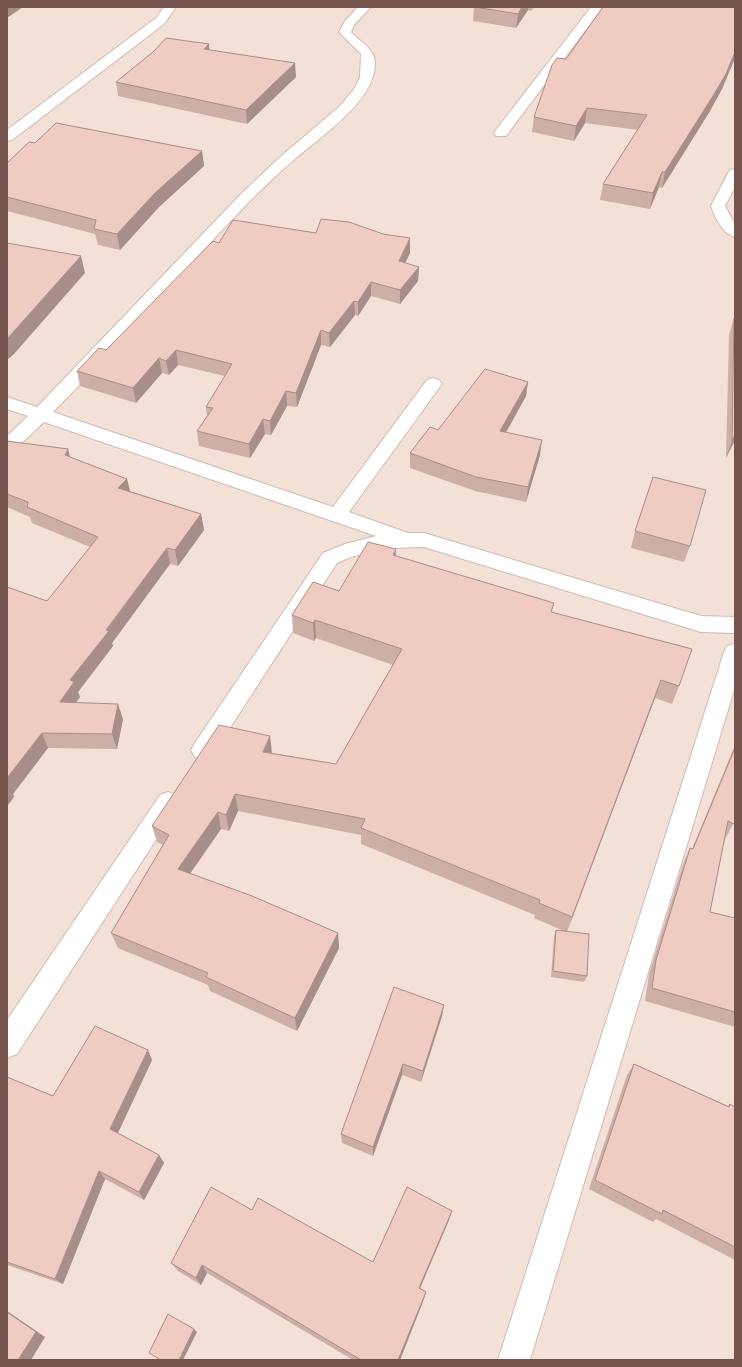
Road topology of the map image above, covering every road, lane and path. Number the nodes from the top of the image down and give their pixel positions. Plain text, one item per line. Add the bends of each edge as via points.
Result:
1 (170, 7) edge
2 (365, 7) edge
3 (596, 7) edge
4 (500, 132) dead end
5 (7, 137) edge
6 (735, 173) edge
7 (735, 232) edge
8 (433, 384) dead end
9 (7, 403) edge
10 (42, 414) junction
11 (7, 446) edge
12 (338, 515) junction
13 (406, 539) junction
14 (735, 625) edge
15 (735, 652) edge
16 (193, 765) edge
17 (180, 785) edge
18 (7, 1044) edge
19 (514, 1360) edge

1 - 5 street via 160,21
2 - 10 street via 348,24 345,32 367,51 369,60 367,78 349,104 330,124 262,182 198,245
3 - 4 street
6 - 7 street via 718,206 729,227
8 - 12 street
9 - 10 street
10 - 11 street
10 - 12 street
12 - 13 street
13 - 14 street via 440,544 701,624
13 - 16 street via 360,546 330,558
15 - 19 street
17 - 18 street

